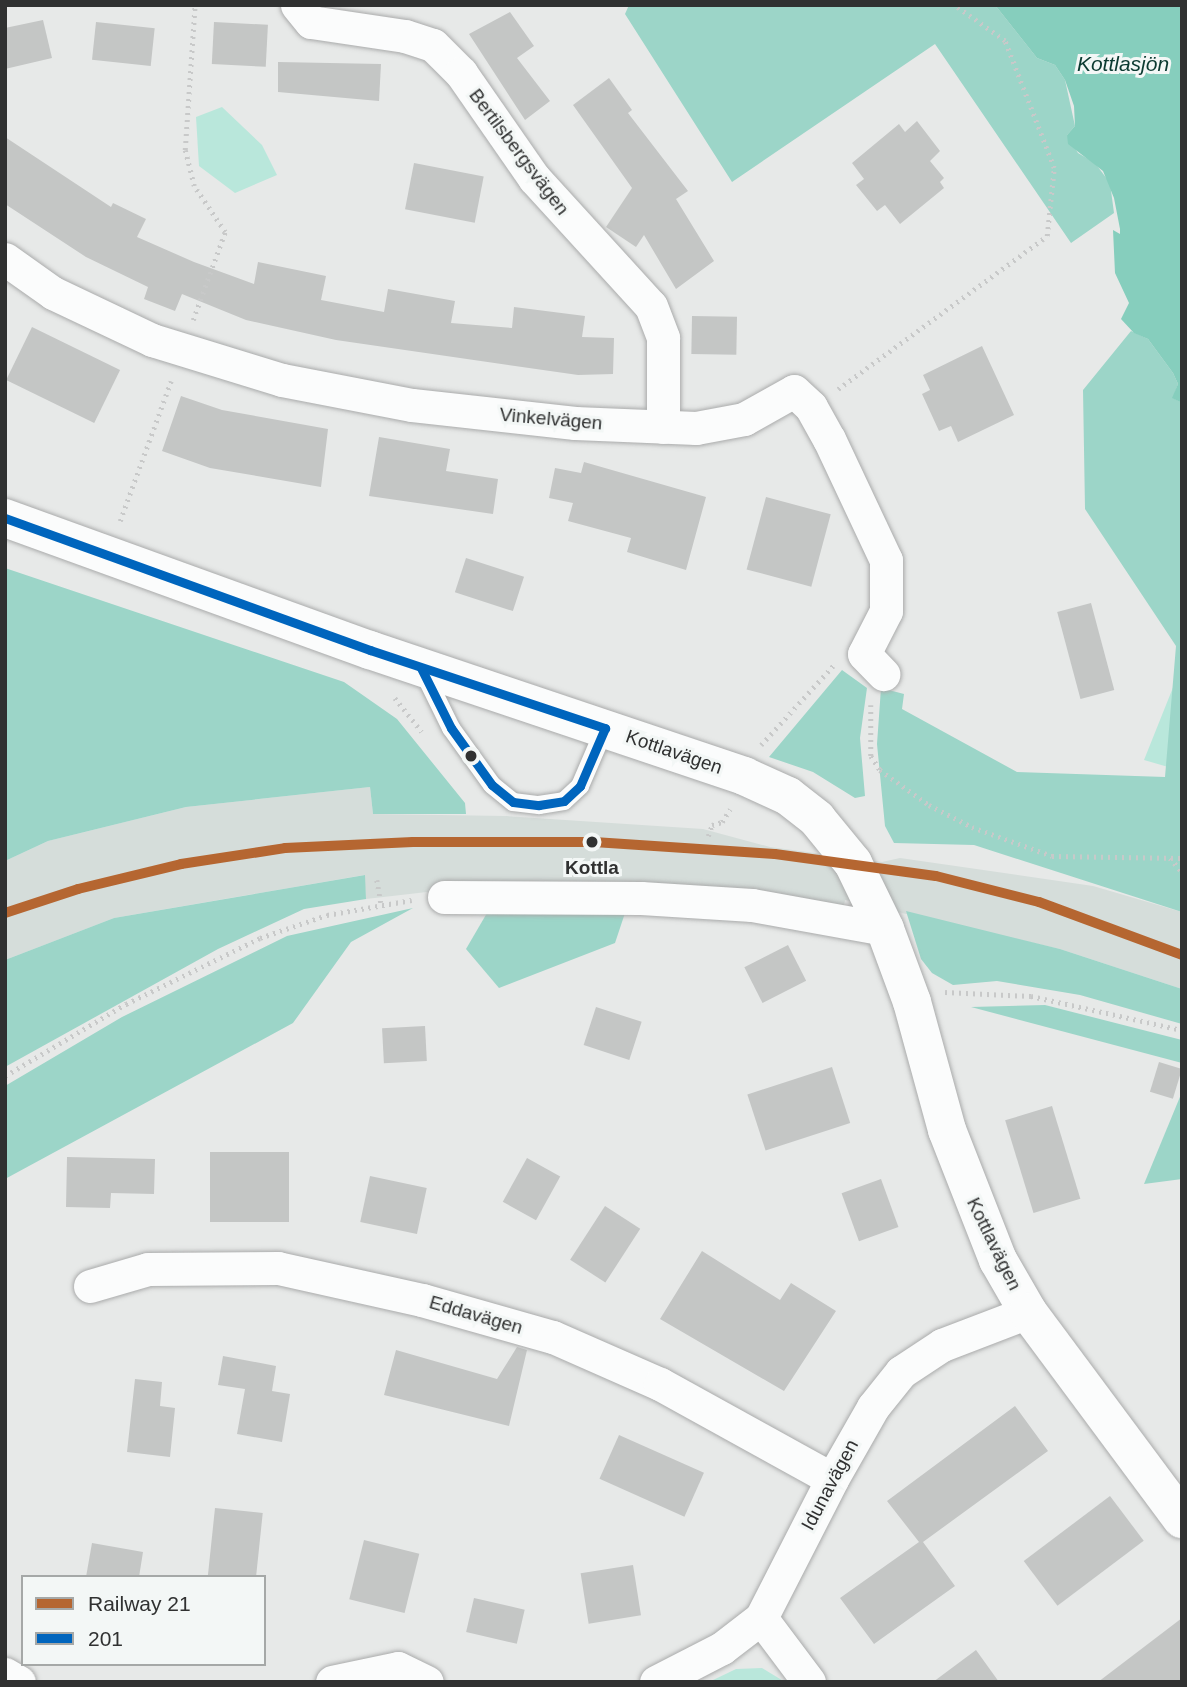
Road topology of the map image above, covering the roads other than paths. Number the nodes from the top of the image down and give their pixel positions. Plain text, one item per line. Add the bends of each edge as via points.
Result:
1 (297, 5) edge
2 (5, 259) edge
3 (663, 427) junction
4 (5, 519) edge
5 (874, 662) road end
6 (421, 668) junction
7 (605, 727) junction
8 (444, 897) road end
9 (885, 929) junction
10 (90, 1286) dead end
11 (1028, 1312) junction
12 (832, 1479) junction
13 (1182, 1520) edge
14 (761, 1618) junction
15 (5, 1674) edge
16 (675, 1677) edge
17 (19, 1682) edge
18 (332, 1682) edge
19 (427, 1682) edge
20 (809, 1682) edge

1 - 3 street, Bertilsbergsvägen via 311,22 405,36 433,45 461,73 534,178 651,306 663,338
2 - 3 street, Vinkelvägen via 53,293 152,340 282,380 412,405 575,424
3 - 5 street, Vinkelvägen via 731,422 794,391 811,407 886,560 886,611
4 - 6 street, Kottlavägen
6 - 7 street, Kottlavägen
6 - 7 lane via 451,728 492,785 513,802 539,805 564,801 580,786
7 - 9 street, Kottlavägen via 788,796 817,819 853,863
8 - 9 street via 641,898 752,905
9 - 11 street, Kottlavägen via 912,1002 968,1191 998,1260
10 - 12 street, Eddavägen via 148,1269 278,1268 422,1300 553,1337 648,1379
11 - 12 street, Idunavägen via 942,1345 901,1372 873,1407
11 - 13 street, Kottlavägen
12 - 14 street, Idunavägen
14 - 16 street, Idunavägen
14 - 20 street
15 - 17 street
18 - 19 street via 398,1668

